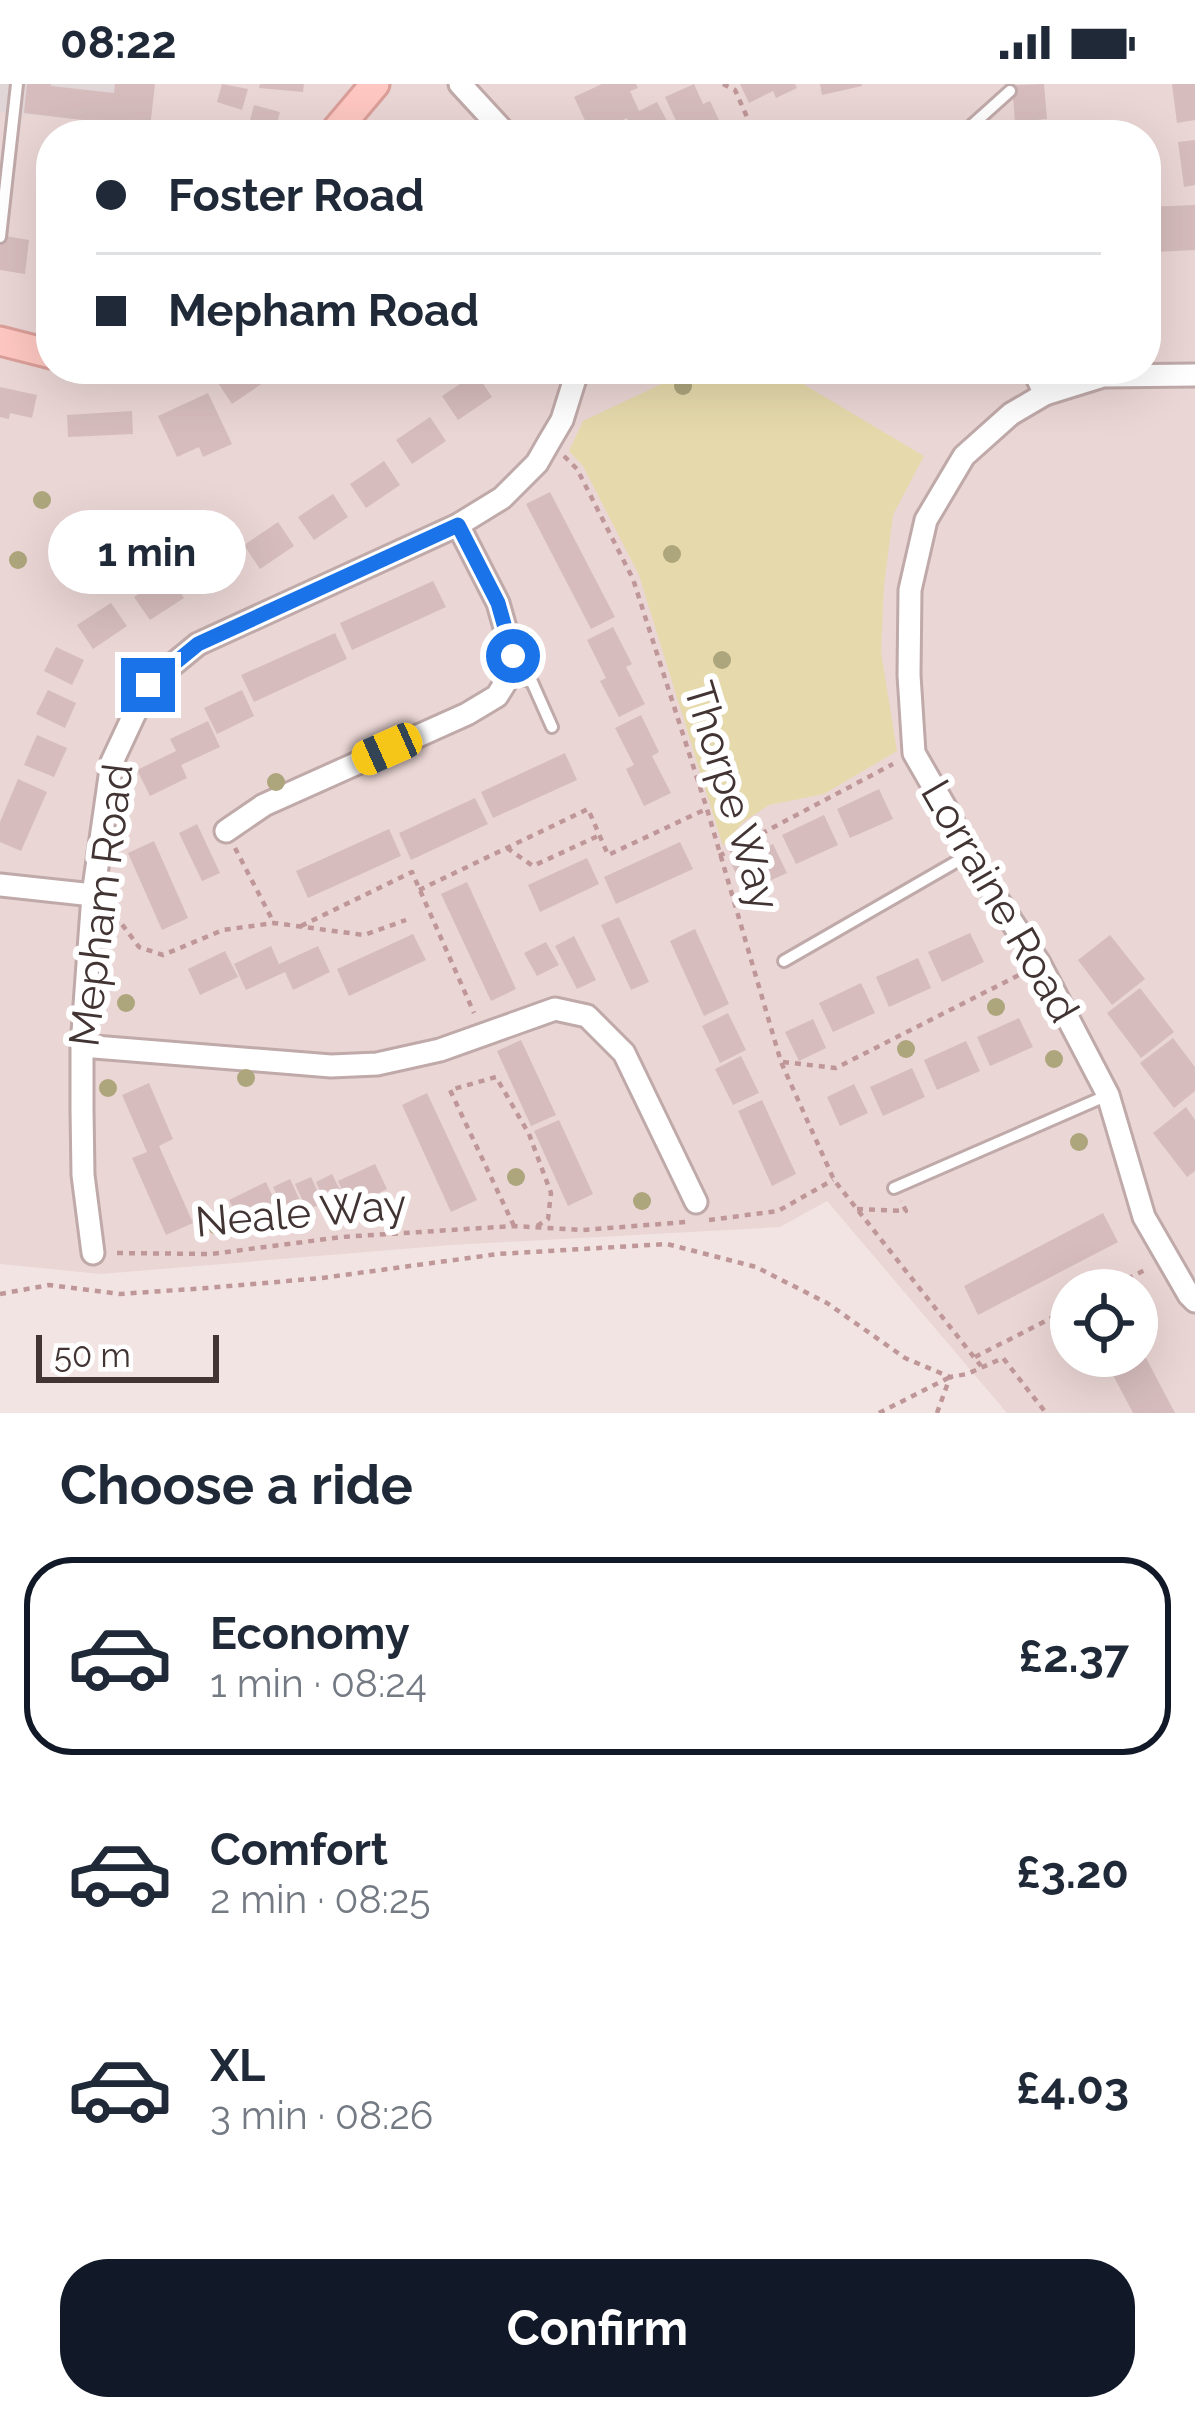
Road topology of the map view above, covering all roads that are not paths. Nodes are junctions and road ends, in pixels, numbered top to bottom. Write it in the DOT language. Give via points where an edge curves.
graph roads {
  1 [pos="17,84"];
  2 [pos="375,84"];
  3 [pos="460,84"];
  4 [pos="1010,91"];
  5 [pos="345,120"];
  6 [pos="493,120"];
  7 [pos="978,120"];
  8 [pos="0,237"];
  9 [pos="0,341"];
  10 [pos="36,350"];
  11 [pos="1161,375"];
  12 [pos="1195,375"];
  13 [pos="573,384"];
  14 [pos="1040,384"];
  15 [pos="1077,384"];
  16 [pos="1045,394"];
  17 [pos="458,525"];
  18 [pos="510,675"];
  19 [pos="552,727"];
  20 [pos="226,831"];
  21 [pos="968,855"];
  22 [pos="0,884"];
  23 [pos="93,895"];
  24 [pos="784,961"];
  25 [pos="82,1046"];
  26 [pos="1108,1096"];
  27 [pos="894,1188"];
  28 [pos="696,1202"];
  29 [pos="94,1252"];
  30 [pos="1195,1301"];
  1 -- 8 [label="lane"];
  2 -- 5 [label="street"];
  3 -- 6 [label="street"];
  4 -- 7 [label="lane"];
  9 -- 10 [label="street"];
  11 -- 12 [label="street, Lorraine Road"];
  13 -- 17 [label="street, Mepham Road" via="536,463 502,498"];
  14 -- 16 [label="street"];
  15 -- 16 [label="street, Lorraine Road"];
  16 -- 21 [label="street, Lorraine Road" via="964,456 926,520 910,590 914,753"];
  17 -- 18 [label="street" via="498,603 513,656"];
  17 -- 23 [label="street, Mepham Road" via="198,644 148,685 112,762"];
  18 -- 19 [label="lane" via="532,682"];
  18 -- 20 [label="street" via="497,696 466,714 264,805"];
  21 -- 24 [label="lane"];
  21 -- 26 [label="street, Lorraine Road" via="1040,965"];
  22 -- 23 [label="street"];
  23 -- 25 [label="street, Mepham Road"];
  25 -- 28 [label="street" via="377,1064 555,1010 587,1016 624,1053"];
  25 -- 29 [label="street, Mepham Road" via="83,1175"];
  26 -- 27 [label="lane"];
  26 -- 30 [label="street, Lorraine Road" via="1144,1216"];
}
